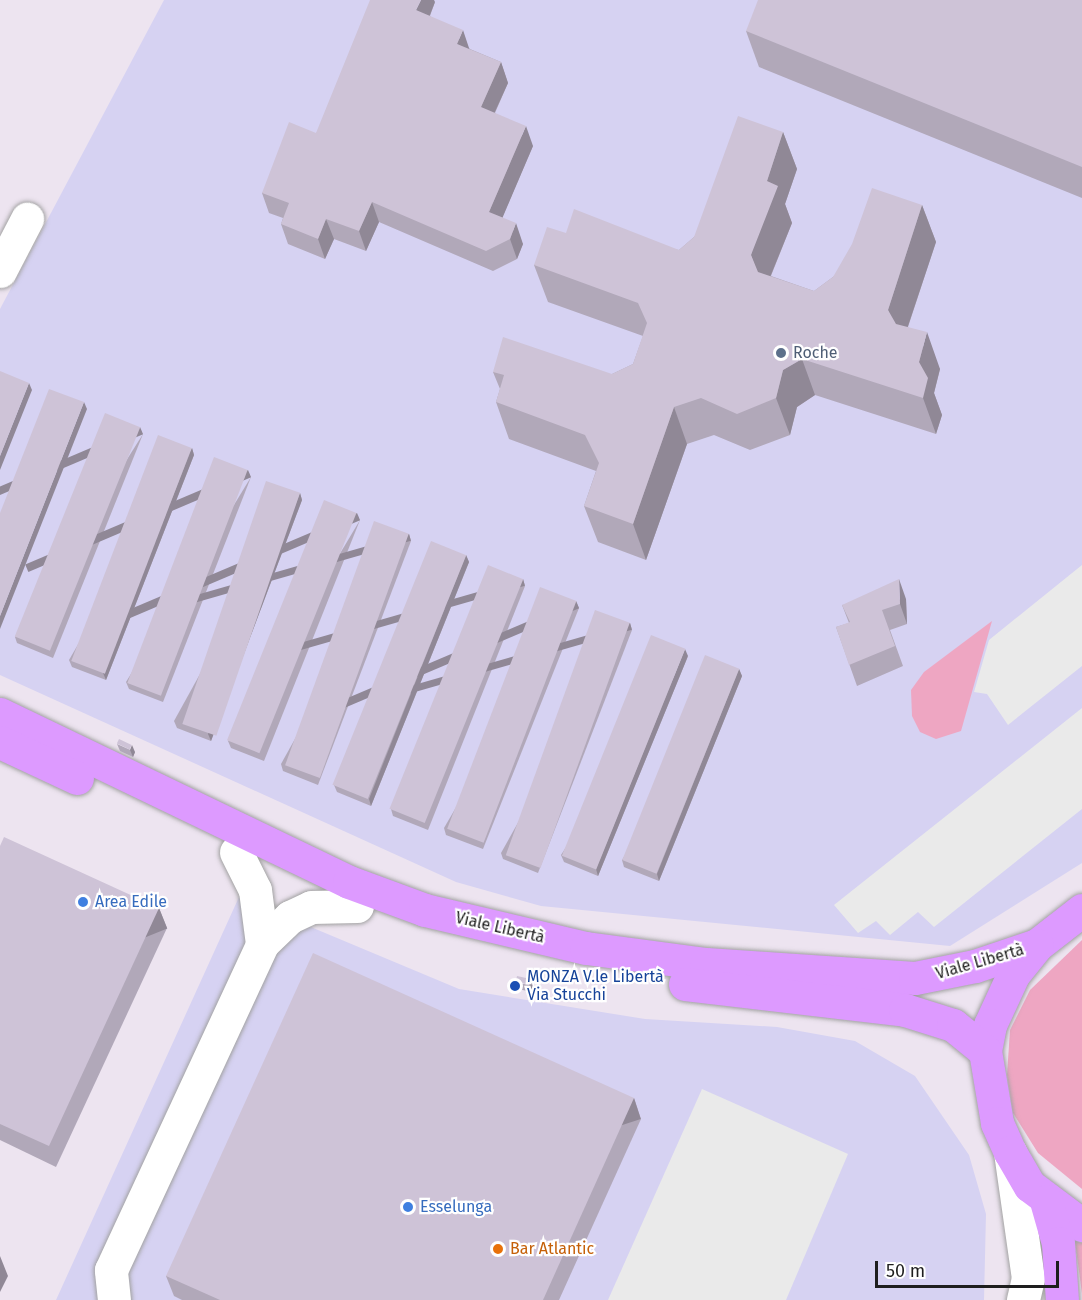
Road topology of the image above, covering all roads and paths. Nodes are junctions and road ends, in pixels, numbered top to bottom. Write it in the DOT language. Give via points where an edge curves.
graph roads {
  1 [pos="27,219"];
  2 [pos="0,271"];
  3 [pos="0,714"];
  4 [pos="0,742"];
  5 [pos="236,852"];
  6 [pos="357,906"];
  7 [pos="1082,910"];
  8 [pos="262,944"];
  9 [pos="1036,945"];
  10 [pos="985,1051"];
  11 [pos="1010,1152"];
  12 [pos="1046,1201"];
  13 [pos="1082,1225"];
  14 [pos="114,1300"];
  15 [pos="1023,1300"];
  16 [pos="1062,1300"];
  1 -- 2 [label="street"];
  3 -- 9 [label="main road, Viale Libertà" via="358,886 425,910 586,948 706,964 915,978 975,966"];
  4 -- 5 [label="main road, Viale Libertà"];
  5 -- 6 [label="main road, Viale Libertà"];
  5 -- 8 [label="street" via="255,890"];
  6 -- 8 [label="street" via="311,907 290,917"];
  6 -- 10 [label="main road, Viale Libertà" via="470,942 571,965 905,1010 953,1025"];
  7 -- 9 [label="main road"];
  8 -- 14 [label="street" via="111,1270"];
  9 -- 10 [label="main road" via="1000,998"];
  10 -- 11 [label="main road" via="997,1123"];
  11 -- 12 [label="main road"];
  11 -- 15 [label="street" via="1028,1278"];
  12 -- 13 [label="main road"];
  12 -- 16 [label="main road" via="1058,1243"];
}
